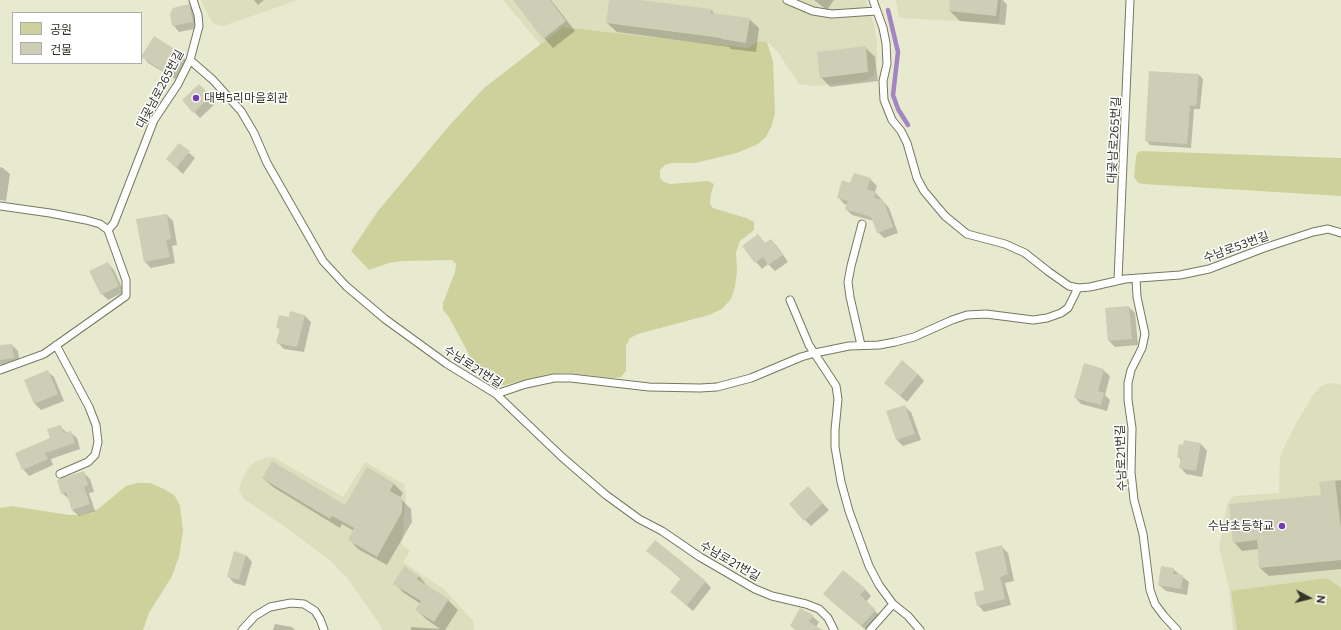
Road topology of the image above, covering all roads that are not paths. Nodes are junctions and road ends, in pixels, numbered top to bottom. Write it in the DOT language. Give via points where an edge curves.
graph roads {
  1 [pos="193,0"];
  2 [pos="786,0"];
  3 [pos="873,0"];
  4 [pos="1130,0"];
  5 [pos="876,11"];
  6 [pos="190,60"];
  7 [pos="0,206"];
  8 [pos="862,224"];
  9 [pos="108,230"];
  10 [pos="1341,233"];
  11 [pos="1136,278"];
  12 [pos="1118,280"];
  13 [pos="1078,288"];
  14 [pos="790,300"];
  15 [pos="56,345"];
  16 [pos="861,345"];
  17 [pos="815,354"];
  18 [pos="0,370"];
  19 [pos="496,394"];
  20 [pos="60,474"];
  21 [pos="893,604"];
  22 [pos="242,630"];
  23 [pos="324,630"];
  24 [pos="834,630"];
  25 [pos="870,630"];
  26 [pos="920,630"];
  27 [pos="1177,630"];
  1 -- 6 [label="lane, 대곶남로265번길" via="199,26"];
  2 -- 5 [label="lane" via="813,11 832,14"];
  3 -- 5 [label="lane"];
  4 -- 12 [label="lane, 대곶남로265번길"];
  5 -- 13 [label="lane" via="886,44 884,100 892,120 907,143 917,178 924,191 945,216 967,234 1005,244 1025,253 1059,280"];
  6 -- 9 [label="lane, 대곶남로265번길" via="178,84 154,120 114,223"];
  6 -- 19 [label="lane, 수남로21번길" via="213,80 241,111 323,262 346,286 385,319 448,364"];
  7 -- 9 [label="lane" via="86,220 100,224"];
  8 -- 16 [label="lane" via="848,282"];
  9 -- 15 [label="lane" via="126,280 126,296"];
  10 -- 11 [label="lane, 수남로53번길" via="1328,229 1313,232 1209,269 1180,275"];
  11 -- 12 [label="lane"];
  11 -- 27 [label="lane, 수남로21번길" via="1137,297 1145,334 1128,383 1132,428 1131,479 1143,534 1150,590 1155,604"];
  12 -- 13 [label="lane"];
  13 -- 16 [label="lane" via="1068,308 1047,318 1033,320 986,314 967,315 914,337 879,345"];
  14 -- 17 [label="lane"];
  15 -- 18 [label="lane" via="44,354"];
  15 -- 20 [label="lane" via="89,407 96,425 98,442 95,455 88,462"];
  16 -- 17 [label="lane"];
  17 -- 19 [label="lane" via="801,357 751,378 717,387 649,387 554,378"];
  17 -- 21 [label="lane" via="836,386 838,399 835,447 849,511 870,566 879,585"];
  19 -- 24 [label="lane, 수남로21번길" via="562,457 606,495 639,519 755,589 819,609 828,618"];
  21 -- 25 [label="lane"];
  21 -- 26 [label="lane"];
  22 -- 23 [label="lane" via="255,616 270,607 291,603 304,604 315,612"];
}
